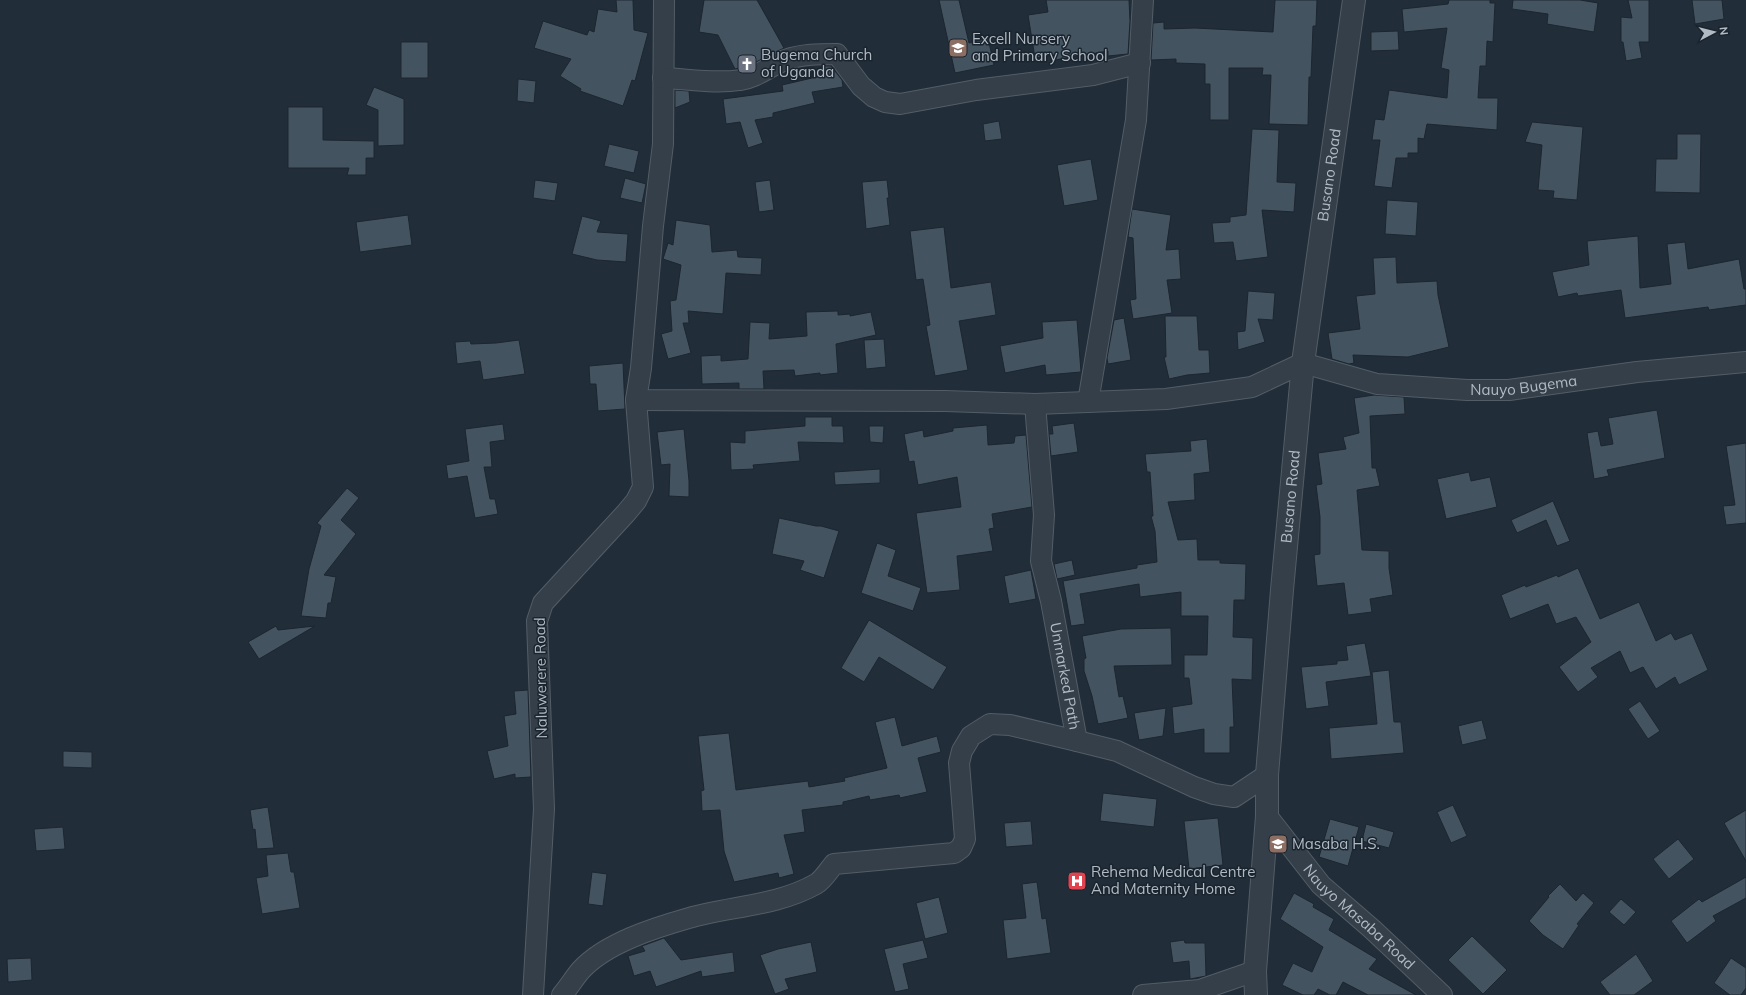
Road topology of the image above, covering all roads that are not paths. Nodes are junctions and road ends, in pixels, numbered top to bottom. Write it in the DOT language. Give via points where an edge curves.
graph roads {
  1 [pos="664,0"];
  2 [pos="1143,0"];
  3 [pos="1354,0"];
  4 [pos="1140,64"];
  5 [pos="663,78"];
  6 [pos="1746,362"];
  7 [pos="1303,363"];
  8 [pos="636,400"];
  9 [pos="1088,402"];
  10 [pos="1036,404"];
  11 [pos="1077,741"];
  12 [pos="1267,775"];
  13 [pos="1267,816"];
  14 [pos="1255,971"];
  15 [pos="533,995"];
  16 [pos="562,995"];
  17 [pos="1143,995"];
  18 [pos="1256,995"];
  19 [pos="1442,995"];
  1 -- 5 [label="street, Naluwerere Road"];
  2 -- 4 [label="street"];
  3 -- 7 [label="street, Busano Road"];
  4 -- 5 [label="street" via="1093,75 976,90 900,104 874,97 861,86 837,54 801,56 741,80 709,82"];
  4 -- 9 [label="street" via="1136,120"];
  5 -- 8 [label="street, Naluwerere Road" via="661,168"];
  6 -- 7 [label="street, Nauyo Bugema" via="1637,372 1509,390 1377,384"];
  7 -- 9 [label="street" via="1252,387 1166,399"];
  7 -- 12 [label="street, Busano Road"];
  8 -- 10 [label="street" via="945,401"];
  8 -- 15 [label="street, Naluwerere Road" via="643,488 640,495 621,519 542,603 537,621 544,809"];
  9 -- 10 [label="street"];
  10 -- 11 [label="street, Unmarked Path" via="1044,515 1041,561"];
  11 -- 12 [label="street, Unmarked Path" via="1117,751 1214,794 1234,797"];
  11 -- 16 [label="street" via="1010,725 990,724 972,736 962,751 959,764 965,839 961,848 954,853 834,864 817,884 778,899 746,908 690,918 624,941 599,955 580,971"];
  12 -- 13 [label="street, Busano Road"];
  13 -- 14 [label="street, Busano Road"];
  13 -- 19 [label="street, Nauyo Masaba Road" via="1321,885"];
  14 -- 17 [label="street" via="1200,990"];
  14 -- 18 [label="street, Busano Road"];
}
